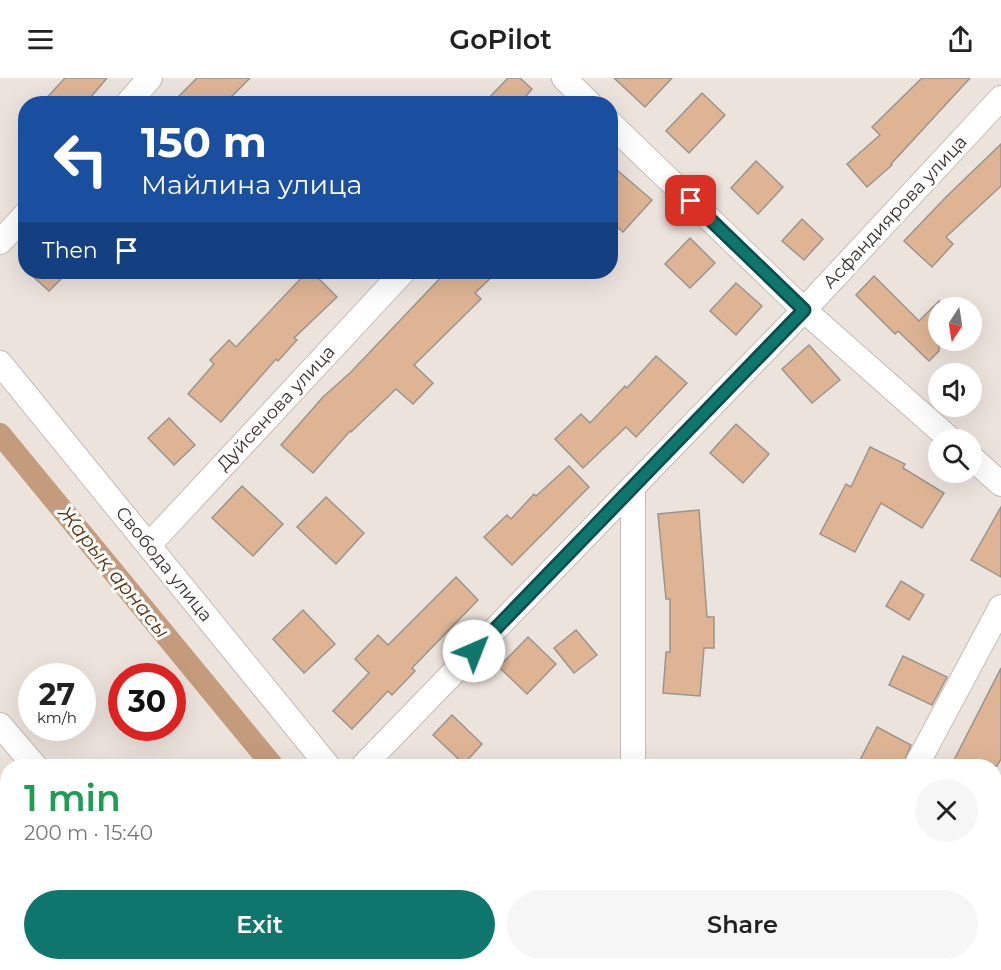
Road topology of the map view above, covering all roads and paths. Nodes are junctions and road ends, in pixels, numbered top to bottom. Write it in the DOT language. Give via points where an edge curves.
graph roads {
  1 [pos="150,78"];
  2 [pos="133,96"];
  3 [pos="1001,98"];
  4 [pos="618,131"];
  5 [pos="18,223"];
  6 [pos="0,242"];
  7 [pos="396,279"];
  8 [pos="804,310"];
  9 [pos="0,363"];
  10 [pos="939,429"];
  11 [pos="982,467"];
  12 [pos="1001,484"];
  13 [pos="633,487"];
  14 [pos="149,544"];
  15 [pos="1001,607"];
  16 [pos="0,725"];
  17 [pos="29,759"];
  18 [pos="322,759"];
  19 [pos="370,759"];
  20 [pos="633,759"];
  21 [pos="920,759"];
  1 -- 2 [label="street"];
  3 -- 8 [label="street, Асфандиярова улица"];
  4 -- 8 [label="street"];
  5 -- 6 [label="street"];
  7 -- 14 [label="street, Дуйсенова улица"];
  8 -- 10 [label="street"];
  8 -- 13 [label="street, Асфандиярова улица"];
  9 -- 14 [label="street, Свобода улица"];
  11 -- 12 [label="street"];
  13 -- 19 [label="street, Асфандиярова улица"];
  13 -- 20 [label="street"];
  14 -- 18 [label="street, Свобода улица"];
  15 -- 21 [label="street"];
  16 -- 17 [label="street"];
}
